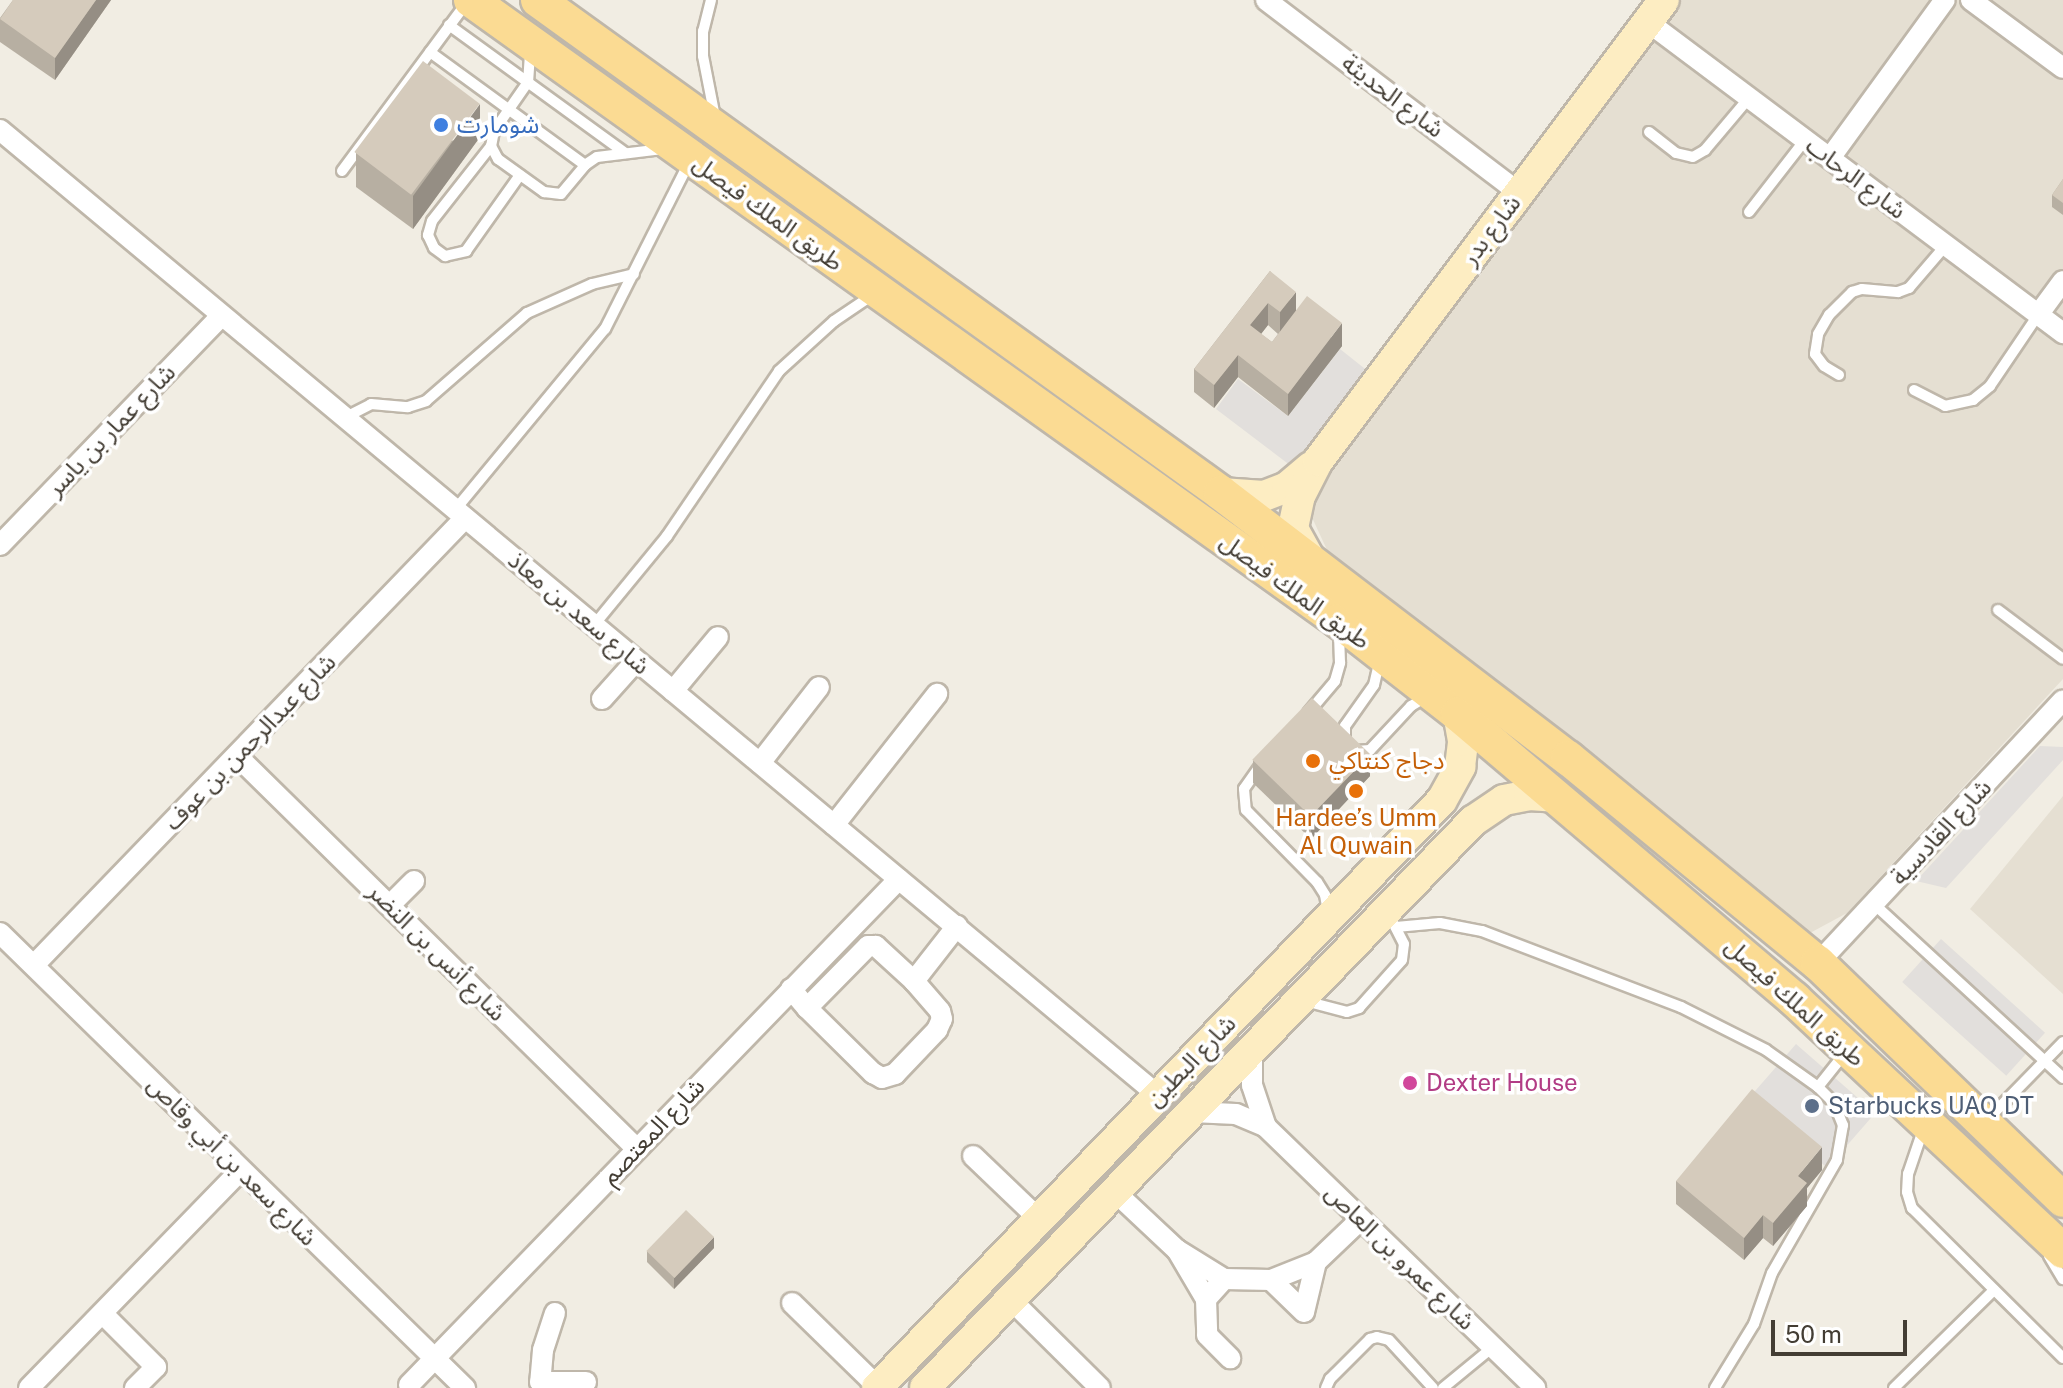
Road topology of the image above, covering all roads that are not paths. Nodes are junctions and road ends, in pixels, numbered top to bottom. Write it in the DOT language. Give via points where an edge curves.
graph roads {
  1 [pos="538,0"];
  2 [pos="711,0"];
  3 [pos="1266,0"];
  4 [pos="1945,0"];
  5 [pos="1971,0"];
  6 [pos="463,8"];
  7 [pos="1656,11"];
  8 [pos="527,41"];
  9 [pos="430,52"];
  10 [pos="2063,68"];
  11 [pos="528,82"];
  12 [pos="1749,98"];
  13 [pos="509,110"];
  14 [pos="0,130"];
  15 [pos="719,131"];
  16 [pos="1649,132"];
  17 [pos="1805,140"];
  18 [pos="491,146"];
  19 [pos="625,153"];
  20 [pos="685,153"];
  21 [pos="1830,158"];
  22 [pos="585,165"];
  23 [pos="342,171"];
  24 [pos="520,175"];
  25 [pos="1519,193"];
  26 [pos="1749,212"];
  27 [pos="1946,245"];
  28 [pos="634,274"];
  29 [pos="2063,281"];
  30 [pos="879,292"];
  31 [pos="2038,315"];
  32 [pos="221,316"];
  33 [pos="2063,333"];
  34 [pos="1839,375"];
  35 [pos="1914,390"];
  36 [pos="344,418"];
  37 [pos="1318,461"];
  38 [pos="1221,493"];
  39 [pos="460,514"];
  40 [pos="0,545"];
  41 [pos="1312,563"];
  42 [pos="1998,610"];
  43 [pos="1339,621"];
  44 [pos="594,625"];
  45 [pos="718,637"];
  46 [pos="1380,654"];
  47 [pos="2063,659"];
  48 [pos="636,661"];
  49 [pos="819,687"];
  50 [pos="673,691"];
  51 [pos="937,694"];
  52 [pos="602,699"];
  53 [pos="2063,700"];
  54 [pos="1446,705"];
  55 [pos="1300,722"];
  56 [pos="1271,755"];
  57 [pos="238,757"];
  58 [pos="760,763"];
  59 [pos="1558,797"];
  60 [pos="834,825"];
  61 [pos="1372,873"];
  62 [pos="899,879"];
  63 [pos="414,881"];
  64 [pos="1874,904"];
  65 [pos="390,905"];
  66 [pos="1392,917"];
  67 [pos="1328,919"];
  68 [pos="957,926"];
  69 [pos="0,933"];
  70 [pos="1818,963"];
  71 [pos="34,965"];
  72 [pos="914,981"];
  73 [pos="791,989"];
  74 [pos="1299,1000"];
  75 [pos="807,1008"];
  76 [pos="2063,1042"];
  77 [pos="1848,1048"];
  78 [pos="1252,1049"];
  79 [pos="2044,1061"];
  80 [pos="2063,1078"];
  81 [pos="1818,1087"];
  82 [pos="1158,1095"];
  83 [pos="1192,1112"];
  84 [pos="1928,1123"];
  85 [pos="1982,1124"];
  86 [pos="1266,1127"];
  87 [pos="636,1148"];
  88 [pos="2007,1148"];
  89 [pos="973,1156"];
  90 [pos="241,1170"];
  91 [pos="1115,1192"];
  92 [pos="2063,1200"];
  93 [pos="2020,1210"];
  94 [pos="1039,1219"];
  95 [pos="1361,1219"];
  96 [pos="1177,1250"];
  97 [pos="2063,1251"];
  98 [pos="1316,1262"];
  99 [pos="1043,1266"];
  100 [pos="1224,1279"];
  101 [pos="2063,1279"];
  102 [pos="1271,1280"];
  103 [pos="1994,1290"];
  104 [pos="1206,1299"];
  105 [pos="1011,1300"];
  106 [pos="792,1303"];
  107 [pos="550,1309"];
  108 [pos="103,1314"];
  109 [pos="1493,1347"];
  110 [pos="1230,1358"];
  111 [pos="2063,1358"];
  112 [pos="435,1359"];
  113 [pos="586,1382"];
  114 [pos="409,1385"];
  115 [pos="537,1385"];
  116 [pos="927,1387"];
  117 [pos="29,1388"];
  118 [pos="135,1388"];
  119 [pos="465,1388"];
  120 [pos="877,1388"];
  121 [pos="1100,1388"];
  122 [pos="1326,1388"];
  123 [pos="1433,1388"];
  124 [pos="1443,1388"];
  125 [pos="1535,1388"];
  126 [pos="1715,1388"];
  127 [pos="1894,1388"];
  1 -- 15 [label="main road, طريق الملك فيصل"];
  2 -- 15 [label="lane" via="703,56"];
  3 -- 25 [label="street, شارع الحديثة"];
  4 -- 21 [label="street"];
  5 -- 10 [label="street"];
  6 -- 8 [label="main road, طريق الملك فيصل"];
  6 -- 9 [label="lane"];
  6 -- 11 [label="lane"];
  7 -- 12 [label="street, شارع الرحاب"];
  7 -- 25 [label="street, شارع بدر"];
  8 -- 11 [label="lane" via="532,66"];
  8 -- 20 [label="main road, طريق الملك فيصل"];
  9 -- 13 [label="lane"];
  9 -- 23 [label="lane"];
  11 -- 13 [label="lane"];
  11 -- 19 [label="lane"];
  12 -- 16 [label="lane" via="1693,157 1676,153"];
  12 -- 17 [label="street, شارع الرحاب"];
  13 -- 18 [label="lane"];
  13 -- 22 [label="lane"];
  14 -- 32 [label="street, شارع سعد بن معاذ"];
  15 -- 38 [label="main road, طريق الملك فيصل"];
  17 -- 21 [label="street, شارع الرحاب"];
  17 -- 26 [label="lane"];
  18 -- 24 [label="lane" via="498,159"];
  18 -- 24 [label="lane" via="432,221 428,235 434,248 445,256 466,251"];
  19 -- 20 [label="lane"];
  19 -- 22 [label="lane" via="604,155"];
  20 -- 28 [label="lane"];
  20 -- 30 [label="main road, طريق الملك فيصل"];
  21 -- 27 [label="street, شارع الرحاب"];
  22 -- 24 [label="lane" via="557,195"];
  25 -- 37 [label="street, شارع بدر"];
  27 -- 31 [label="street, شارع الرحاب"];
  27 -- 34 [label="lane" via="1909,288 1852,292 1829,315 1815,354"];
  28 -- 36 [label="lane" via="570,292 527,313 426,401 399,408 371,404"];
  28 -- 39 [label="lane" via="593,346"];
  29 -- 31 [label="street"];
  30 -- 43 [label="main road, طريق الملك فيصل"];
  30 -- 44 [label="lane" via="834,321 779,371 667,536"];
  31 -- 33 [label="street, شارع الرحاب"];
  31 -- 35 [label="lane" via="1990,386 1973,400 1945,406"];
  32 -- 36 [label="street, شارع سعد بن معاذ"];
  32 -- 40 [label="street, شارع عمار بن ياسر"];
  36 -- 39 [label="street, شارع سعد بن معاذ"];
  37 -- 38 [label="street, شارع بدر" via="1287,487 1264,496"];
  37 -- 41 [label="street, شارع بدر" via="1300,496 1293,528"];
  38 -- 41 [label="main road, طريق الملك فيصل"];
  39 -- 44 [label="street, شارع سعد بن معاذ"];
  39 -- 57 [label="street, شارع عبدالرحمن بن عوف"];
  41 -- 70 [label="main road, طريق الملك فيصل" via="1568,758"];
  42 -- 47 [label="lane"];
  43 -- 46 [label="main road, طريق الملك فيصل"];
  43 -- 55 [label="lane" via="1335,681"];
  44 -- 48 [label="street, شارع سعد بن معاذ"];
  45 -- 50 [label="street"];
  46 -- 54 [label="main road, طريق الملك فيصل"];
  46 -- 54 [label="lane" via="1374,685 1343,731 1349,747 1370,750 1411,706"];
  48 -- 50 [label="street, شارع سعد بن معاذ"];
  48 -- 52 [label="street"];
  49 -- 58 [label="street"];
  50 -- 58 [label="street, شارع سعد بن معاذ"];
  51 -- 60 [label="street"];
  53 -- 64 [label="street, شارع القادسية"];
  54 -- 59 [label="main road, طريق الملك فيصل"];
  54 -- 61 [label="street, شارع البطين" via="1462,754 1456,779"];
  56 -- 67 [label="lane" via="1247,782 1246,810 1317,882 1328,903"];
  57 -- 65 [label="street, شارع أنس بن النضر"];
  57 -- 71 [label="street, شارع عبدالرحمن بن عوف"];
  58 -- 60 [label="street, شارع سعد بن معاذ"];
  59 -- 66 [label="street, شارع البطين" via="1529,795 1493,805 1473,821"];
  59 -- 77 [label="main road, طريق الملك فيصل"];
  60 -- 62 [label="street, شارع سعد بن معاذ"];
  61 -- 66 [label="street" via="1385,885"];
  61 -- 67 [label="street, شارع البطين"];
  62 -- 68 [label="street, شارع سعد بن معاذ"];
  62 -- 73 [label="street, شارع المعتصم"];
  63 -- 65 [label="street"];
  64 -- 70 [label="street, شارع القادسية"];
  64 -- 79 [label="lane"];
  65 -- 87 [label="street, شارع أنس بن النضر"];
  66 -- 74 [label="street, شارع البطين"];
  66 -- 74 [label="lane" via="1404,944 1402,960 1359,1008 1347,1012"];
  66 -- 81 [label="lane" via="1482,931 1710,1020 1766,1050"];
  67 -- 82 [label="street, شارع البطين"];
  68 -- 72 [label="street"];
  68 -- 82 [label="street, شارع سعد بن معاذ"];
  69 -- 71 [label="street, شارع سعد بن أبي وقاص"];
  70 -- 85 [label="main road, طريق الملك فيصل"];
  71 -- 90 [label="street, شارع سعد بن أبي وقاص"];
  72 -- 75 [label="street" via="887,952 868,946"];
  72 -- 75 [label="street" via="942,1019 895,1074 882,1078"];
  73 -- 75 [label="street"];
  73 -- 87 [label="street, شارع المعتصم"];
  74 -- 78 [label="street, شارع البطين"];
  76 -- 79 [label="lane"];
  77 -- 81 [label="lane"];
  77 -- 84 [label="main road, طريق الملك فيصل"];
  78 -- 83 [label="street, شارع البطين"];
  78 -- 86 [label="street, شارع عمرو بن العاص" via="1252,1085"];
  79 -- 80 [label="lane"];
  79 -- 85 [label="lane"];
  81 -- 126 [label="lane" via="1840,1113 1842,1148 1772,1273 1754,1324"];
  82 -- 94 [label="street, شارع البطين"];
  83 -- 86 [label="street, شارع عمرو بن العاص" via="1236,1114"];
  83 -- 91 [label="street, شارع البطين"];
  84 -- 88 [label="main road" via="1955,1118 1992,1148"];
  84 -- 93 [label="main road, طريق الملك فيصل"];
  84 -- 103 [label="lane" via="1908,1174 1912,1208"];
  85 -- 88 [label="main road, طريق الملك فيصل"];
  86 -- 95 [label="street, شارع عمرو بن العاص"];
  87 -- 112 [label="street, شارع المعتصم"];
  88 -- 92 [label="main road, طريق الملك فيصل"];
  89 -- 94 [label="street"];
  90 -- 108 [label="street"];
  90 -- 112 [label="street, شارع سعد بن أبي وقاص"];
  91 -- 96 [label="street"];
  91 -- 99 [label="street, شارع البطين"];
  93 -- 97 [label="main road, طريق الملك فيصل"];
  93 -- 101 [label="lane"];
  94 -- 99 [label="street" via="1035,1249"];
  94 -- 120 [label="street, شارع البطين"];
  95 -- 98 [label="street"];
  95 -- 109 [label="street, شارع عمرو بن العاص"];
  96 -- 100 [label="street"];
  96 -- 104 [label="street"];
  98 -- 102 [label="street"];
  98 -- 102 [label="street" via="1304,1312"];
  99 -- 105 [label="street, شارع البطين"];
  100 -- 102 [label="street"];
  100 -- 104 [label="street"];
  103 -- 111 [label="lane"];
  103 -- 127 [label="lane"];
  104 -- 110 [label="street" via="1207,1335"];
  105 -- 116 [label="street, شارع البطين"];
  105 -- 121 [label="street"];
  106 -- 120 [label="street"];
  107 -- 115 [label="street"];
  108 -- 117 [label="street"];
  108 -- 118 [label="street" via="156,1367"];
  109 -- 124 [label="lane"];
  109 -- 125 [label="street, شارع عمرو بن العاص"];
  112 -- 114 [label="street, شارع المعتصم"];
  112 -- 119 [label="street, شارع سعد بن أبي وقاص"];
  113 -- 115 [label="street"];
  122 -- 123 [label="lane" via="1377,1337 1389,1340"];
}
